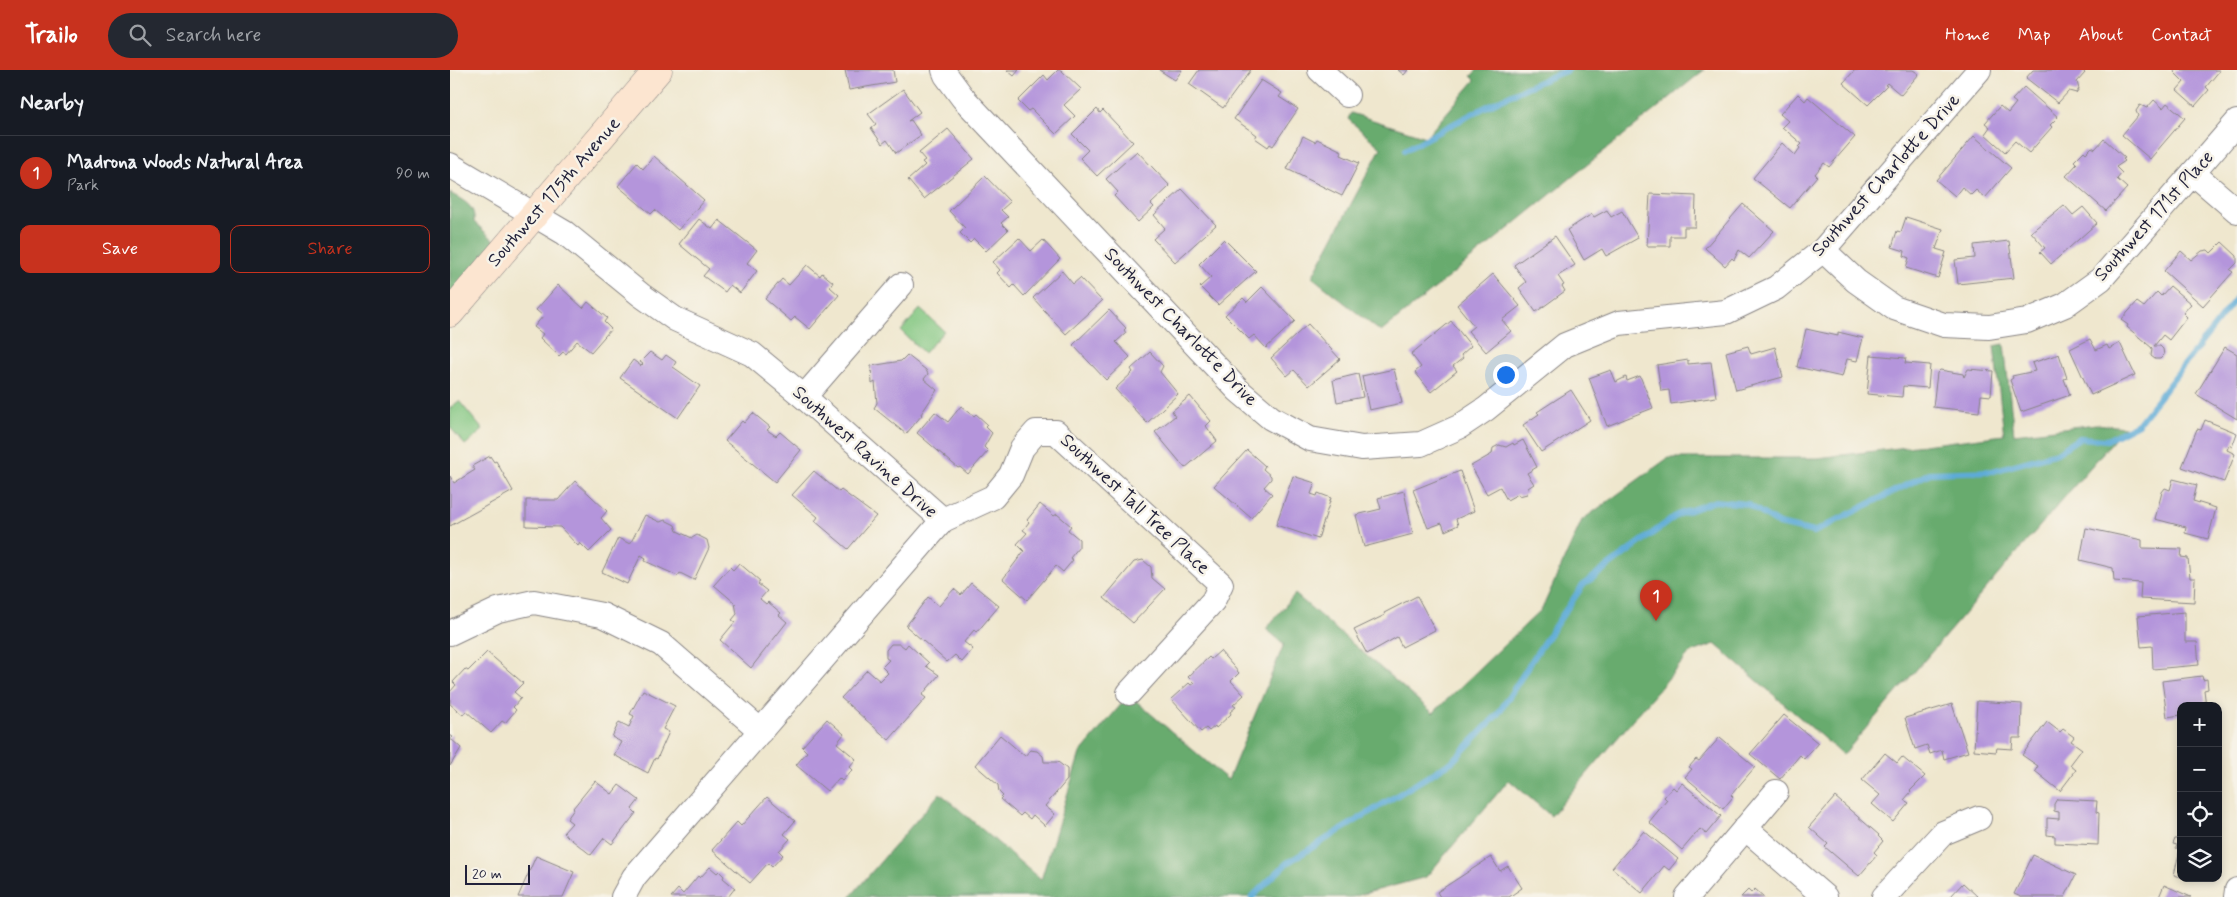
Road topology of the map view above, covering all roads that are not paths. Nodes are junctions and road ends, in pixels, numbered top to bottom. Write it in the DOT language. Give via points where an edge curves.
graph roads {
  1 [pos="658,70"];
  2 [pos="944,70"];
  3 [pos="1320,70"];
  4 [pos="1979,70"];
  5 [pos="1347,96"];
  6 [pos="2237,122"];
  7 [pos="450,165"];
  8 [pos="2193,173"];
  9 [pos="2237,211"];
  10 [pos="535,215"];
  11 [pos="1823,250"];
  12 [pos="901,285"];
  13 [pos="450,313"];
  14 [pos="804,397"];
  15 [pos="943,520"];
  16 [pos="450,633"];
  17 [pos="1129,694"];
  18 [pos="761,731"];
  19 [pos="1776,792"];
  20 [pos="1979,818"];
  21 [pos="1745,828"];
  22 [pos="2237,890"];
  23 [pos="623,897"];
  24 [pos="1687,897"];
  25 [pos="1825,897"];
  26 [pos="1884,897"];
  27 [pos="2236,897"];
  1 -- 10 [label="main road, Southwest 175th Avenue"];
  2 -- 11 [label="street, Southwest Charlotte Drive" via="964,98 1238,390 1272,418 1310,439 1362,448 1421,444 1459,427 1486,409 1564,345 1618,322 1726,312 1776,288"];
  3 -- 5 [label="street"];
  4 -- 11 [label="street, Southwest Charlotte Drive"];
  6 -- 8 [label="street, Southwest 171st Place"];
  7 -- 10 [label="street, Southwest Ravine Drive"];
  8 -- 9 [label="street"];
  8 -- 11 [label="street, Southwest 171st Place" via="2101,279 2065,305 2027,322 1989,327 1944,326 1894,308 1856,281"];
  10 -- 13 [label="main road, Southwest 175th Avenue"];
  10 -- 14 [label="street, Southwest Ravine Drive" via="565,233 675,319 752,354"];
  12 -- 14 [label="street"];
  14 -- 15 [label="street, Southwest Ravine Drive"];
  15 -- 17 [label="street, Southwest Tall Tree Place" via="993,497 1011,475 1022,448 1036,432 1056,432 1221,584 1213,601"];
  15 -- 18 [label="street, Southwest Ravine Drive"];
  16 -- 18 [label="street" via="498,610 534,602 602,615 661,644"];
  18 -- 23 [label="street, Southwest Ravine Drive" via="634,878"];
  19 -- 21 [label="street"];
  20 -- 26 [label="street" via="1943,833"];
  21 -- 24 [label="street"];
  21 -- 25 [label="street"];
  22 -- 27 [label="street"];
}
